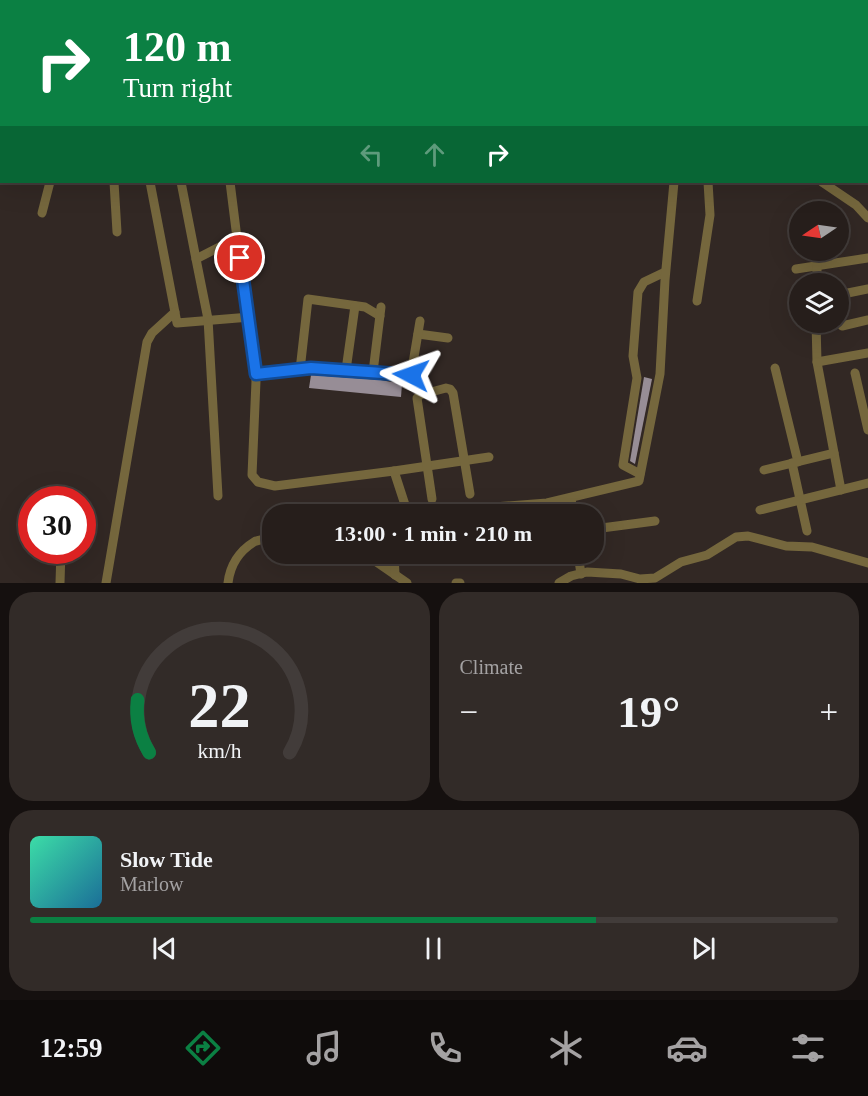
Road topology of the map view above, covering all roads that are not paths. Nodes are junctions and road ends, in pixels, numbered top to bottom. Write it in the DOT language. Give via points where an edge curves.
graph roads {
  1 [pos="50,183"];
  2 [pos="114,183"];
  3 [pos="150,183"];
  4 [pos="181,183"];
  5 [pos="230,183"];
  6 [pos="674,183"];
  7 [pos="708,183"];
  8 [pos="823,183"];
  9 [pos="42,213"];
  10 [pos="868,218"];
  11 [pos="117,232"];
  12 [pos="237,238"];
  13 [pos="868,258"];
  14 [pos="196,259"];
  15 [pos="817,266"];
  16 [pos="796,269"];
  17 [pos="665,272"];
  18 [pos="817,273"];
  19 [pos="868,289"];
  20 [pos="849,293"];
  21 [pos="697,301"];
  22 [pos="355,306"];
  23 [pos="175,312"];
  24 [pos="250,317"];
  25 [pos="208,319"];
  26 [pos="868,320"];
  27 [pos="420,321"];
  28 [pos="849,324"];
  29 [pos="816,333"];
  30 [pos="418,334"];
  31 [pos="448,338"];
  32 [pos="868,352"];
  33 [pos="817,362"];
  34 [pos="775,368"];
  35 [pos="300,370"];
  36 [pos="346,370"];
  37 [pos="373,372"];
  38 [pos="256,374"];
  39 [pos="855,374"];
  40 [pos="863,387"];
  41 [pos="867,417"];
  42 [pos="868,430"];
  43 [pos="834,453"];
  44 [pos="489,457"];
  45 [pos="464,461"];
  46 [pos="795,463"];
  47 [pos="426,466"];
  48 [pos="764,470"];
  49 [pos="394,471"];
  50 [pos="640,474"];
  51 [pos="868,483"];
  52 [pos="841,490"];
  53 [pos="470,494"];
  54 [pos="218,496"];
  55 [pos="571,498"];
  56 [pos="432,499"];
  57 [pos="800,500"];
  58 [pos="405,504"];
  59 [pos="547,504"];
  60 [pos="572,504"];
  61 [pos="760,510"];
  62 [pos="655,520"];
  63 [pos="604,528"];
  64 [pos="807,531"];
  65 [pos="262,540"];
  66 [pos="868,563"];
  67 [pos="61,564"];
  68 [pos="380,564"];
  69 [pos="395,564"];
  70 [pos="580,564"];
  71 [pos="581,574"];
  72 [pos="396,575"];
  73 [pos="60,583"];
  74 [pos="106,583"];
  75 [pos="228,583"];
  76 [pos="406,583"];
  77 [pos="456,583"];
  78 [pos="460,583"];
  79 [pos="558,583"];
  1 -- 9 [label="street"];
  2 -- 11 [label="street"];
  3 -- 23 [label="street"];
  4 -- 14 [label="street"];
  5 -- 12 [label="street"];
  6 -- 17 [label="street"];
  7 -- 21 [label="street" via="710,215"];
  8 -- 10 [label="street"];
  12 -- 14 [label="street"];
  12 -- 24 [label="street"];
  13 -- 15 [label="street"];
  14 -- 25 [label="street"];
  15 -- 16 [label="street"];
  15 -- 18 [label="street"];
  17 -- 50 [label="street" via="660,374"];
  17 -- 50 [label="street" via="644,282 638,292 633,356 638,378 623,465"];
  19 -- 20 [label="street"];
  22 -- 35 [label="street" via="308,299"];
  22 -- 36 [label="street"];
  22 -- 37 [label="street" via="380,312"];
  23 -- 25 [label="street" via="177,323"];
  23 -- 74 [label="street" via="147,342"];
  24 -- 25 [label="street"];
  24 -- 38 [label="street"];
  25 -- 54 [label="street"];
  26 -- 28 [label="street"];
  27 -- 30 [label="street"];
  29 -- 33 [label="street"];
  30 -- 31 [label="street"];
  30 -- 37 [label="street" via="411,375"];
  32 -- 33 [label="street"];
  33 -- 43 [label="street"];
  34 -- 46 [label="street"];
  35 -- 36 [label="street"];
  35 -- 38 [label="street"];
  36 -- 37 [label="street"];
  38 -- 49 [label="street" via="252,475 258,482 276,486"];
  39 -- 40 [label="street"];
  40 -- 41 [label="street"];
  41 -- 42 [label="street"];
  43 -- 46 [label="street"];
  43 -- 52 [label="street"];
  44 -- 45 [label="street"];
  45 -- 47 [label="street"];
  45 -- 47 [label="street" via="453,393 448,388 417,397"];
  45 -- 53 [label="street"];
  46 -- 48 [label="street"];
  46 -- 57 [label="street"];
  47 -- 49 [label="street"];
  47 -- 56 [label="street"];
  49 -- 58 [label="street"];
  50 -- 55 [label="street" via="639,481"];
  51 -- 52 [label="street"];
  52 -- 57 [label="street"];
  55 -- 59 [label="street"];
  55 -- 60 [label="street"];
  57 -- 61 [label="street"];
  57 -- 64 [label="street"];
  62 -- 63 [label="street"];
  65 -- 75 [label="street" via="254,542 234,561"];
  66 -- 71 [label="street" via="812,547 786,546 748,536 736,537 655,578"];
  67 -- 73 [label="street"];
  68 -- 72 [label="street"];
  69 -- 72 [label="street"];
  70 -- 71 [label="street"];
  71 -- 79 [label="street"];
  72 -- 76 [label="street"];
  77 -- 78 [label="street"];
}
